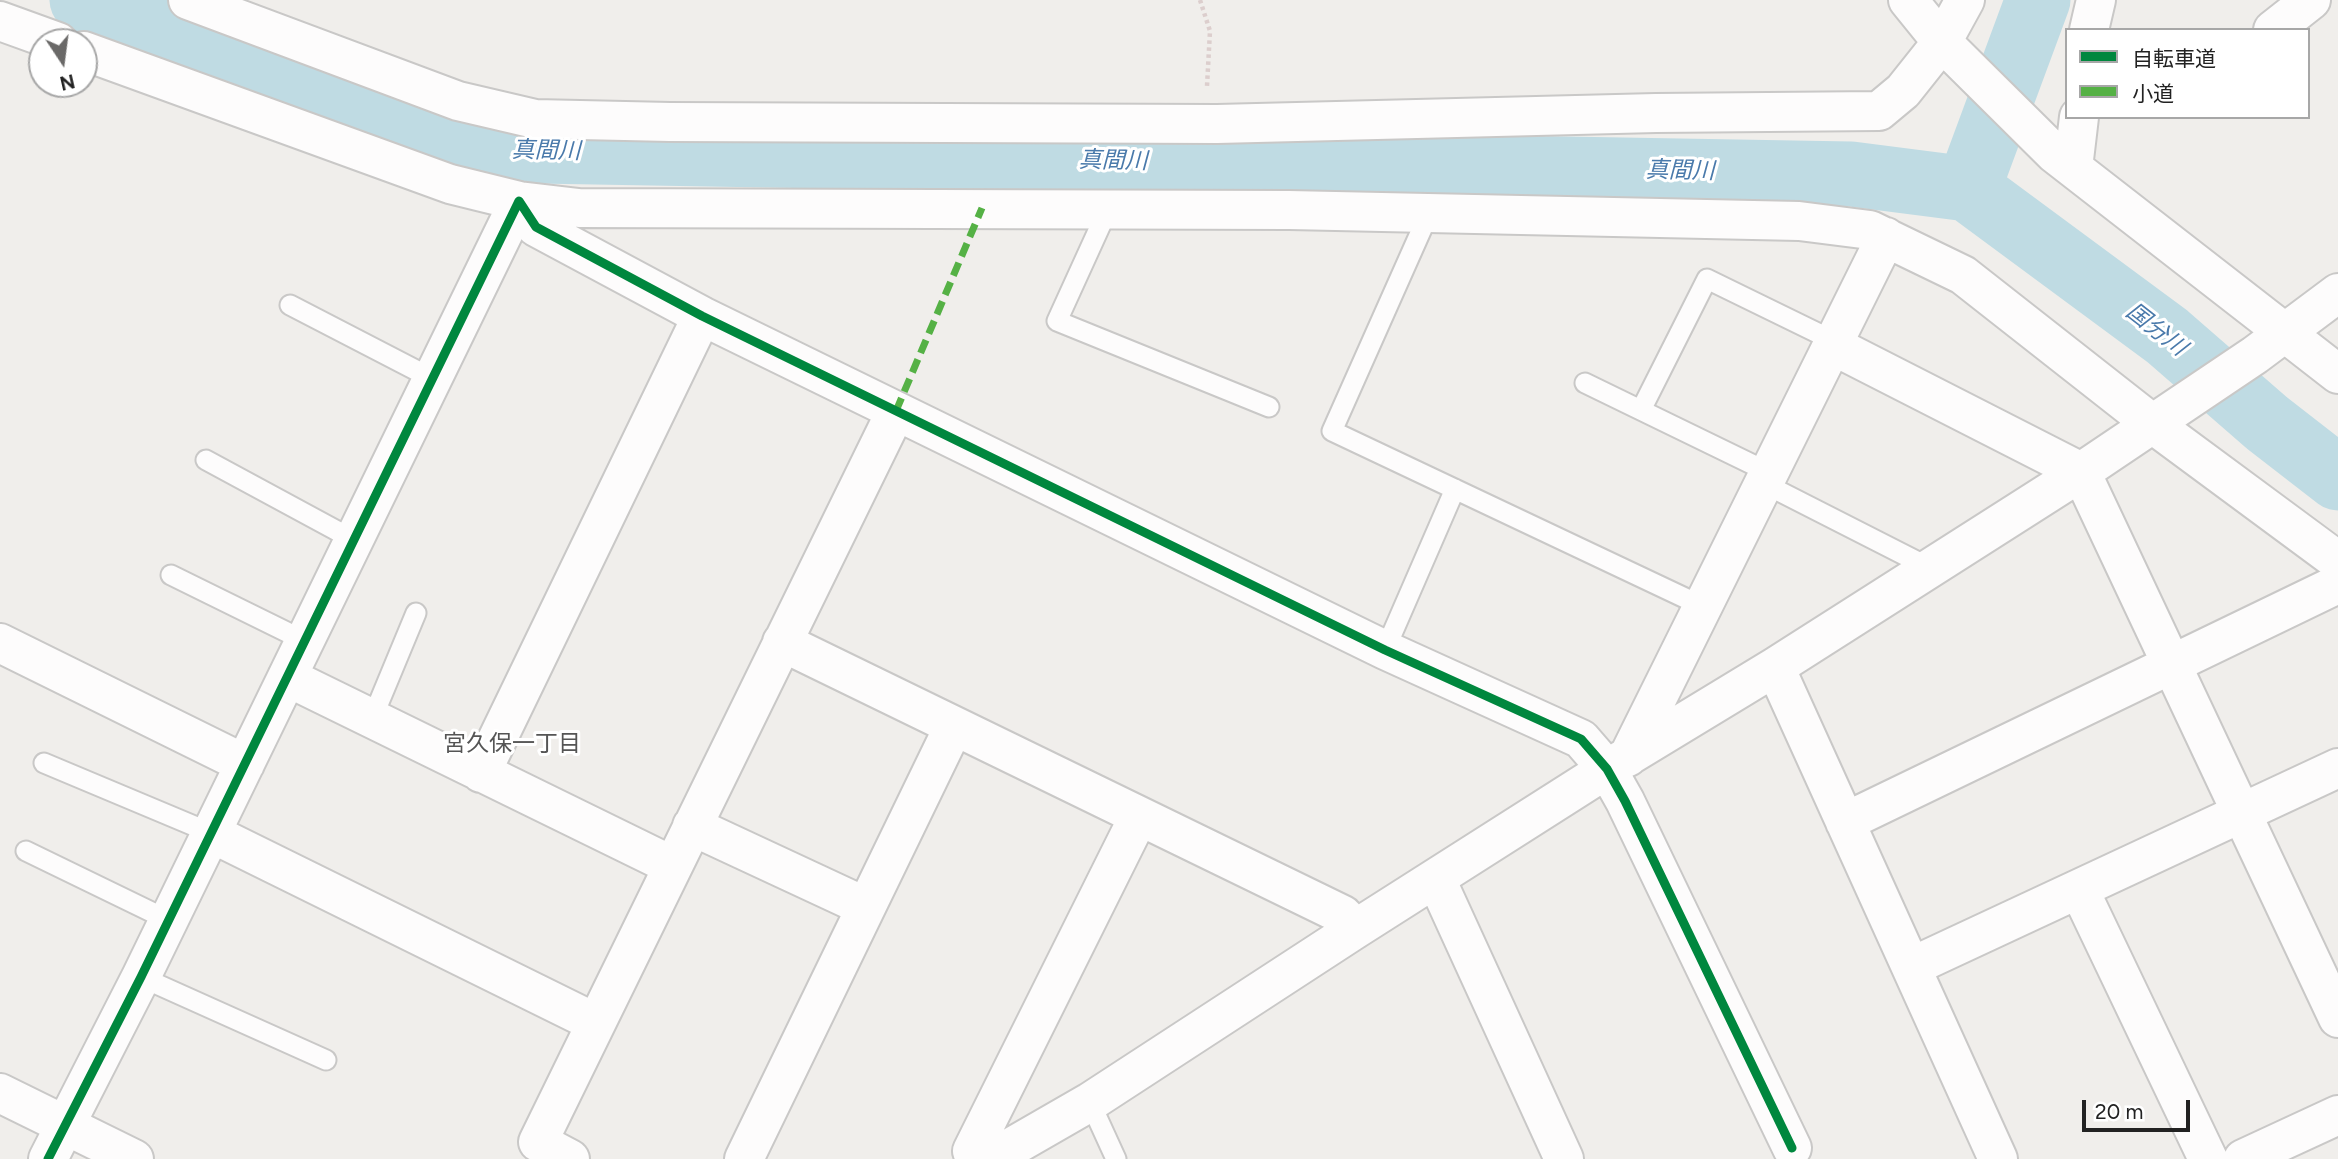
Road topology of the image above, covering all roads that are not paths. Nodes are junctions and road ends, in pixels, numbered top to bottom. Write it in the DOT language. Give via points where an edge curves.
graph roads {
  1 [pos="188,0"];
  2 [pos="1908,0"];
  3 [pos="1965,0"];
  4 [pos="2096,0"];
  5 [pos="2311,0"];
  6 [pos="0,21"];
  7 [pos="2089,28"];
  8 [pos="2276,28"];
  9 [pos="28,31"];
  10 [pos="1942,42"];
  11 [pos="98,56"];
  12 [pos="2078,119"];
  13 [pos="2064,161"];
  14 [pos="519,201"];
  15 [pos="1108,209"];
  16 [pos="1429,213"];
  17 [pos="1886,237"];
  18 [pos="2338,293"];
  19 [pos="289,305"];
  20 [pos="702,316"];
  21 [pos="2287,333"];
  22 [pos="1833,343"];
  23 [pos="2338,374"];
  24 [pos="433,379"];
  25 [pos="1585,383"];
  26 [pos="1269,408"];
  27 [pos="1641,410"];
  28 [pos="896,411"];
  29 [pos="2162,419"];
  30 [pos="206,460"];
  31 [pos="2081,472"];
  32 [pos="1766,478"];
  33 [pos="1455,489"];
  34 [pos="354,540"];
  35 [pos="2338,561"];
  36 [pos="1930,569"];
  37 [pos="171,575"];
  38 [pos="2338,584"];
  39 [pos="1702,606"];
  40 [pos="416,613"];
  41 [pos="305,641"];
  42 [pos="782,642"];
  43 [pos="0,643"];
  44 [pos="1385,650"];
  45 [pos="2172,664"];
  46 [pos="1774,667"];
  47 [pos="287,677"];
  48 [pos="372,719"];
  49 [pos="954,726"];
  50 [pos="44,763"];
  51 [pos="1618,763"];
  52 [pos="245,764"];
  53 [pos="2338,768"];
  54 [pos="481,773"];
  55 [pos="2241,813"];
  56 [pos="1139,816"];
  57 [pos="1845,822"];
  58 [pos="692,827"];
  59 [pos="211,833"];
  60 [pos="26,851"];
  61 [pos="673,866"];
  62 [pos="1436,879"];
  63 [pos="2079,889"];
  64 [pos="866,907"];
  65 [pos="168,920"];
  66 [pos="1354,930"];
  67 [pos="1911,967"];
  68 [pos="141,977"];
  69 [pos="2338,1018"];
  70 [pos="596,1023"];
  71 [pos="326,1060"];
  72 [pos="0,1093"];
  73 [pos="1090,1102"];
  74 [pos="2338,1115"];
  75 [pos="65,1124"];
  76 [pos="1790,1155"];
  77 [pos="48,1159"];
  78 [pos="134,1159"];
  79 [pos="570,1159"];
  80 [pos="744,1159"];
  81 [pos="975,1159"];
  82 [pos="991,1159"];
  83 [pos="1116,1159"];
  84 [pos="1564,1159"];
  85 [pos="1998,1159"];
  86 [pos="2208,1159"];
  87 [pos="2244,1159"];
  1 -- 10 [label="street" via="458,101 536,119 1217,124 1879,111 1903,91"];
  2 -- 10 [label="street"];
  3 -- 10 [label="street"];
  4 -- 7 [label="street"];
  5 -- 8 [label="street"];
  6 -- 9 [label="street"];
  10 -- 13 [label="street"];
  11 -- 14 [label="street" via="450,184"];
  12 -- 13 [label="street"];
  13 -- 21 [label="street"];
  14 -- 15 [label="street" via="579,208"];
  14 -- 20 [label="street" via="536,227"];
  14 -- 24 [label="street"];
  15 -- 16 [label="street"];
  15 -- 26 [label="lane" via="1057,321"];
  16 -- 17 [label="street" via="1799,221 1870,230"];
  16 -- 33 [label="lane" via="1332,430"];
  17 -- 22 [label="street"];
  17 -- 29 [label="street" via="1963,275"];
  18 -- 21 [label="street"];
  19 -- 24 [label="lane"];
  20 -- 28 [label="street"];
  20 -- 54 [label="street"];
  21 -- 23 [label="street"];
  21 -- 29 [label="street"];
  22 -- 27 [label="lane" via="1707,279"];
  22 -- 31 [label="street"];
  22 -- 32 [label="street"];
  24 -- 34 [label="street"];
  25 -- 27 [label="lane"];
  27 -- 32 [label="lane"];
  28 -- 42 [label="street"];
  28 -- 44 [label="street"];
  29 -- 31 [label="street"];
  29 -- 35 [label="street"];
  30 -- 34 [label="lane"];
  31 -- 36 [label="street"];
  31 -- 45 [label="street"];
  32 -- 36 [label="lane"];
  32 -- 39 [label="street"];
  33 -- 39 [label="lane"];
  33 -- 44 [label="lane"];
  34 -- 41 [label="street"];
  36 -- 46 [label="street"];
  37 -- 41 [label="lane"];
  38 -- 45 [label="street"];
  39 -- 51 [label="street"];
  40 -- 48 [label="lane"];
  41 -- 47 [label="street"];
  42 -- 49 [label="street"];
  42 -- 58 [label="street"];
  43 -- 52 [label="street"];
  44 -- 51 [label="street" via="1581,739"];
  45 -- 55 [label="street"];
  45 -- 57 [label="street"];
  46 -- 51 [label="street"];
  46 -- 57 [label="street"];
  47 -- 48 [label="street"];
  47 -- 52 [label="street"];
  48 -- 54 [label="street"];
  49 -- 56 [label="street"];
  49 -- 64 [label="street"];
  50 -- 59 [label="lane"];
  51 -- 62 [label="street"];
  51 -- 76 [label="street" via="1625,801"];
  52 -- 59 [label="street"];
  53 -- 55 [label="street"];
  54 -- 61 [label="street"];
  55 -- 63 [label="street"];
  55 -- 69 [label="street"];
  56 -- 66 [label="street" via="1343,915"];
  56 -- 81 [label="street" via="972,1151"];
  57 -- 67 [label="street"];
  58 -- 61 [label="street"];
  58 -- 64 [label="street"];
  59 -- 65 [label="street"];
  59 -- 70 [label="street"];
  60 -- 65 [label="lane"];
  61 -- 70 [label="street"];
  62 -- 66 [label="street"];
  62 -- 84 [label="street"];
  63 -- 67 [label="street"];
  63 -- 86 [label="street"];
  64 -- 80 [label="street"];
  65 -- 68 [label="street"];
  66 -- 73 [label="street"];
  67 -- 85 [label="street"];
  68 -- 71 [label="lane"];
  68 -- 75 [label="street"];
  70 -- 79 [label="street" via="538,1142"];
  72 -- 75 [label="street"];
  73 -- 82 [label="street"];
  73 -- 83 [label="lane"];
  74 -- 87 [label="street"];
  75 -- 77 [label="street"];
  75 -- 78 [label="street"];
}
